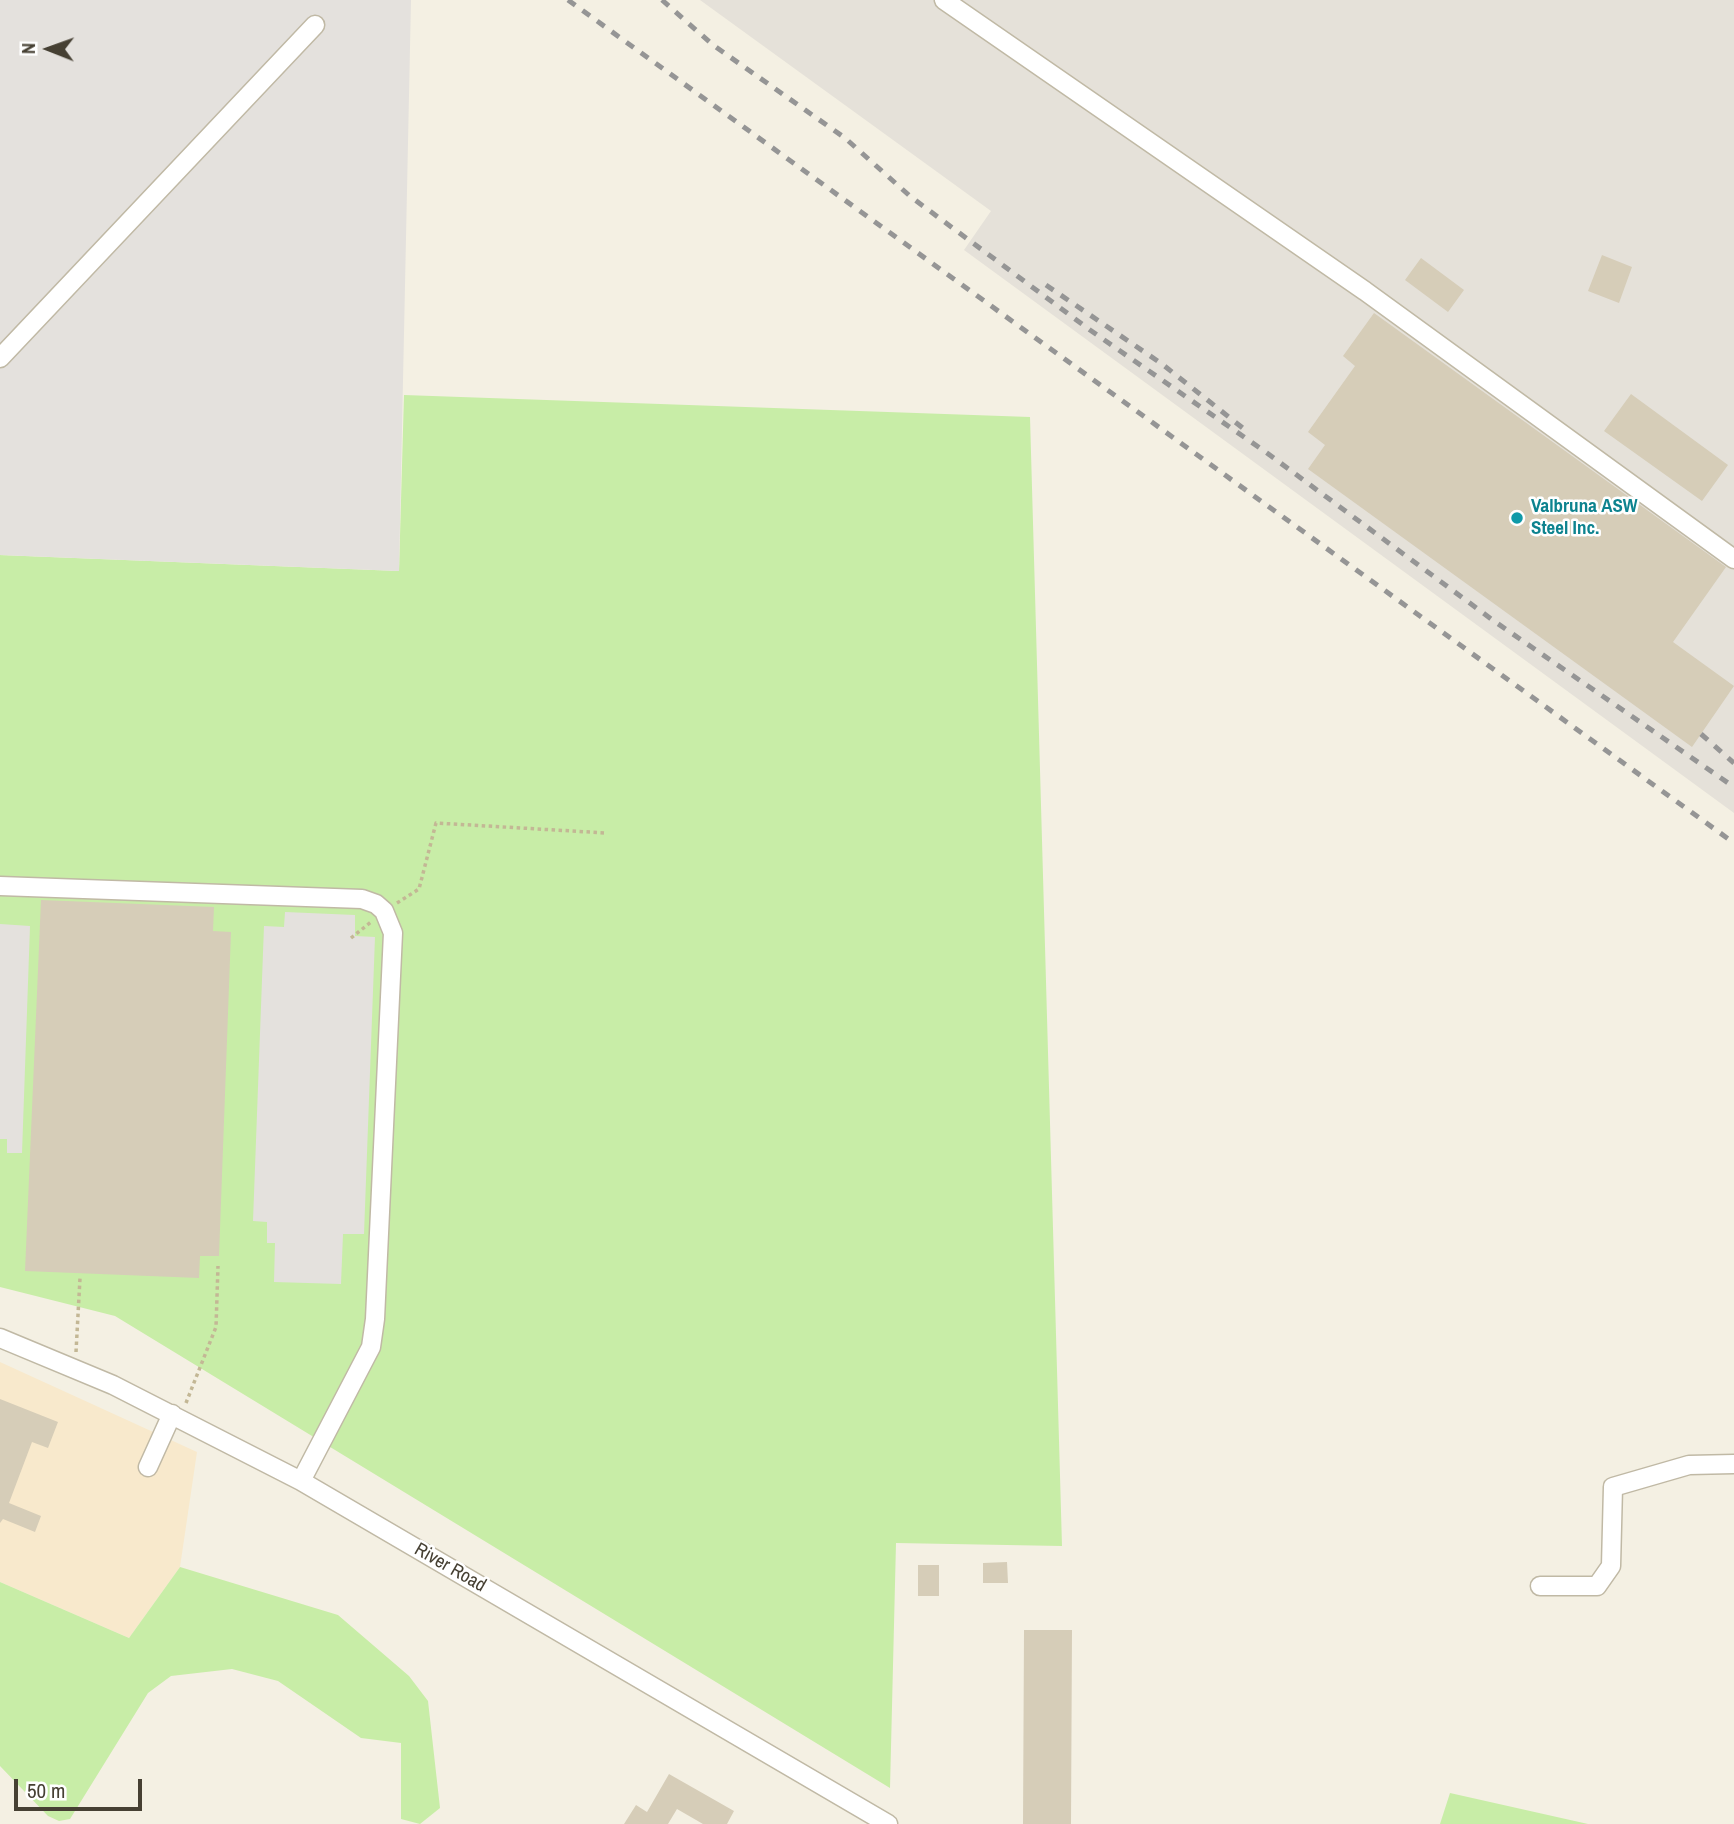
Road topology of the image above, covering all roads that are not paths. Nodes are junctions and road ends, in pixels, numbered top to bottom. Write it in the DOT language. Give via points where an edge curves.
graph roads {
  1 [pos="944,0"];
  2 [pos="315,25"];
  3 [pos="0,358"];
  4 [pos="1734,559"];
  5 [pos="0,886"];
  6 [pos="0,1338"];
  7 [pos="176,1416"];
  8 [pos="1734,1464"];
  9 [pos="148,1467"];
  10 [pos="301,1481"];
  11 [pos="1540,1586"];
  12 [pos="888,1824"];
  1 -- 4 [label="street" via="1365,291"];
  2 -- 3 [label="street"];
  5 -- 10 [label="street" via="362,899 384,911 393,933 375,1319 371,1346"];
  6 -- 7 [label="street, River Road"];
  7 -- 9 [label="street"];
  7 -- 10 [label="street, River Road"];
  8 -- 11 [label="street" via="1689,1465 1613,1487 1611,1566 1597,1586"];
  10 -- 12 [label="street, River Road"];
}
